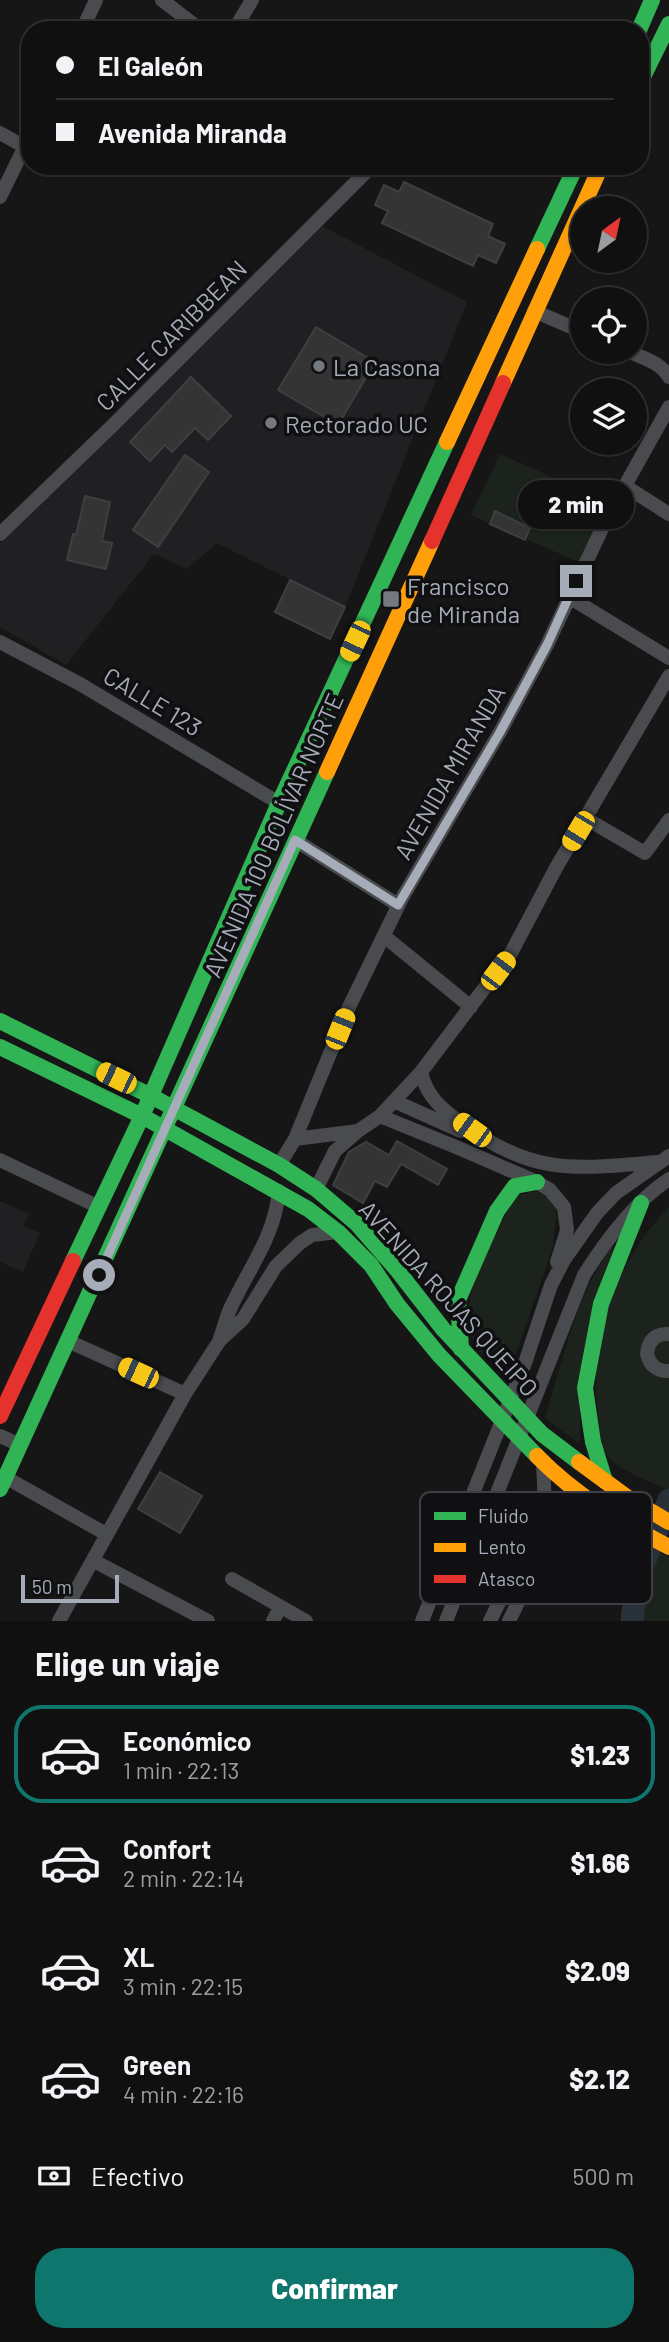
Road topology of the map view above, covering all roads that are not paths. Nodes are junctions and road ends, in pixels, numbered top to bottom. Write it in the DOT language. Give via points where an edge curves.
graph roads {
  1 [pos="96,0"];
  2 [pos="162,0"];
  3 [pos="252,0"];
  4 [pos="652,0"];
  5 [pos="86,21"];
  6 [pos="189,21"];
  7 [pos="239,21"];
  8 [pos="643,21"];
  9 [pos="669,24"];
  10 [pos="649,65"];
  11 [pos="0,133"];
  12 [pos="21,139"];
  13 [pos="21,153"];
  14 [pos="363,175"];
  15 [pos="572,175"];
  16 [pos="597,175"];
  17 [pos="0,197"];
  18 [pos="534,311"];
  19 [pos="570,326"];
  20 [pos="647,359"];
  21 [pos="669,377"];
  22 [pos="669,407"];
  23 [pos="625,486"];
  24 [pos="669,514"];
  25 [pos="0,534"];
  26 [pos="569,597"];
  27 [pos="0,642"];
  28 [pos="669,659"];
  29 [pos="669,676"];
  30 [pos="279,803"];
  31 [pos="585,818"];
  32 [pos="669,820"];
  33 [pos="295,840"];
  34 [pos="398,905"];
  35 [pos="384,936"];
  36 [pos="471,1007"];
  37 [pos="0,1021"];
  38 [pos="0,1047"];
  39 [pos="422,1073"];
  40 [pos="151,1096"];
  41 [pos="394,1101"];
  42 [pos="175,1110"];
  43 [pos="142,1116"];
  44 [pos="380,1116"];
  45 [pos="166,1130"];
  46 [pos="358,1131"];
  47 [pos="295,1139"];
  48 [pos="488,1143"];
  49 [pos="664,1159"];
  50 [pos="0,1160"];
  51 [pos="279,1165"];
  52 [pos="669,1179"];
  53 [pos="537,1182"];
  54 [pos="316,1189"];
  55 [pos="278,1191"];
  56 [pos="641,1203"];
  57 [pos="99,1207"];
  58 [pos="338,1231"];
  59 [pos="551,1285"];
  60 [pos="669,1334"];
  61 [pos="68,1340"];
  62 [pos="220,1340"];
  63 [pos="462,1350"];
  64 [pos="669,1371"];
  65 [pos="185,1394"];
  66 [pos="0,1416"];
  67 [pos="0,1436"];
  68 [pos="20,1445"];
  69 [pos="543,1462"];
  70 [pos="605,1481"];
  71 [pos="3,1483"];
  72 [pos="474,1492"];
  73 [pos="496,1492"];
  74 [pos="544,1492"];
  75 [pos="577,1492"];
  76 [pos="619,1492"];
  77 [pos="652,1512"];
  78 [pos="669,1522"];
  79 [pos="106,1534"];
  80 [pos="652,1538"];
  81 [pos="669,1547"];
  82 [pos="94,1561"];
  83 [pos="232,1579"];
  84 [pos="429,1604"];
  85 [pos="453,1604"];
  86 [pos="499,1604"];
  87 [pos="517,1604"];
  88 [pos="280,1607"];
  89 [pos="59,1621"];
  90 [pos="208,1621"];
  91 [pos="273,1621"];
  92 [pos="306,1621"];
  93 [pos="422,1621"];
  94 [pos="446,1621"];
  95 [pos="491,1621"];
  96 [pos="509,1621"];
  1 -- 5 [label="street"];
  2 -- 6 [label="street"];
  3 -- 7 [label="street"];
  4 -- 8 [label="main road"];
  9 -- 10 [label="main road"];
  11 -- 12 [label="street"];
  13 -- 17 [label="street"];
  14 -- 25 [label="street, CALLE CARIBBEAN"];
  15 -- 30 [label="main road, AVENIDA 100 BOLÍVAR NORTE"];
  16 -- 18 [label="main road, AVENIDA 100 BOLÍVAR NORTE"];
  18 -- 19 [label="street"];
  18 -- 33 [label="main road, AVENIDA 100 BOLÍVAR NORTE"];
  20 -- 21 [label="street"];
  22 -- 23 [label="street, AVENIDA MIRANDA"];
  23 -- 24 [label="street"];
  23 -- 26 [label="street, AVENIDA MIRANDA"];
  26 -- 28 [label="street"];
  26 -- 34 [label="street, AVENIDA MIRANDA" via="493,744"];
  27 -- 30 [label="street, CALLE 123"];
  29 -- 31 [label="street"];
  30 -- 40 [label="main road, AVENIDA 100 BOLÍVAR NORTE"];
  31 -- 32 [label="street" via="645,853"];
  31 -- 36 [label="street" via="511,953"];
  33 -- 34 [label="street"];
  33 -- 42 [label="main road, AVENIDA 100 BOLÍVAR NORTE"];
  34 -- 35 [label="street, AVENIDA MIRANDA"];
  35 -- 36 [label="street"];
  35 -- 47 [label="street, AVENIDA MIRANDA" via="349,1007"];
  36 -- 39 [label="street"];
  37 -- 40 [label="main road, AVENIDA ROJAS QUEIPO"];
  38 -- 43 [label="main road, AVENIDA ROJAS QUEIPO"];
  39 -- 41 [label="street"];
  39 -- 48 [label="street" via="424,1086 438,1106"];
  40 -- 42 [label="main road, AVENIDA ROJAS QUEIPO"];
  40 -- 43 [label="main road, AVENIDA 100 BOLÍVAR NORTE"];
  41 -- 44 [label="street"];
  41 -- 48 [label="street"];
  42 -- 45 [label="main road, AVENIDA 100 BOLÍVAR NORTE"];
  42 -- 51 [label="main road, AVENIDA ROJAS QUEIPO"];
  43 -- 45 [label="main road, AVENIDA ROJAS QUEIPO"];
  43 -- 57 [label="main road, AVENIDA 100 BOLÍVAR NORTE"];
  44 -- 46 [label="street"];
  44 -- 53 [label="street"];
  45 -- 55 [label="main road, AVENIDA ROJAS QUEIPO"];
  45 -- 61 [label="main road, AVENIDA 100 BOLÍVAR NORTE"];
  46 -- 47 [label="street"];
  46 -- 54 [label="street" via="335,1151"];
  47 -- 51 [label="street, AVENIDA MIRANDA"];
  48 -- 49 [label="street" via="531,1162 572,1168"];
  49 -- 59 [label="street" via="616,1193 597,1213"];
  50 -- 57 [label="street"];
  51 -- 54 [label="main road, AVENIDA ROJAS QUEIPO"];
  52 -- 56 [label="street"];
  53 -- 59 [label="street" via="564,1207 567,1230"];
  53 -- 63 [label="main road" via="515,1186 497,1211 458,1300"];
  54 -- 63 [label="main road, AVENIDA ROJAS QUEIPO" via="357,1224"];
  55 -- 58 [label="main road, AVENIDA ROJAS QUEIPO"];
  55 -- 62 [label="street" via="277,1213 267,1242 229,1309"];
  56 -- 70 [label="main road" via="601,1304 585,1388 593,1442"];
  56 -- 73 [label="street" via="603,1245 584,1275"];
  57 -- 66 [label="main road, AVENIDA 100 BOLÍVAR NORTE"];
  58 -- 62 [label="street" via="312,1235 300,1243 276,1266 243,1319"];
  58 -- 69 [label="main road, AVENIDA ROJAS QUEIPO" via="371,1265 439,1355"];
  59 -- 72 [label="street"];
  60 -- 64 [label="street" via="651,1340 647,1354 654,1367"];
  61 -- 65 [label="street"];
  61 -- 68 [label="main road, AVENIDA 100 BOLÍVAR NORTE"];
  62 -- 65 [label="street"];
  63 -- 70 [label="main road, AVENIDA ROJAS QUEIPO" via="542,1434"];
  65 -- 79 [label="street"];
  67 -- 68 [label="street"];
  68 -- 71 [label="main road, AVENIDA 100 BOLÍVAR NORTE"];
  69 -- 74 [label="street"];
  69 -- 75 [label="main road, AVENIDA ROJAS QUEIPO"];
  70 -- 76 [label="main road, AVENIDA ROJAS QUEIPO"];
  71 -- 79 [label="street"];
  77 -- 78 [label="main road, AVENIDA ROJAS QUEIPO"];
  79 -- 82 [label="street"];
  80 -- 81 [label="main road, AVENIDA ROJAS QUEIPO"];
  82 -- 89 [label="street"];
  82 -- 90 [label="street"];
  83 -- 88 [label="street"];
  84 -- 93 [label="street"];
  85 -- 94 [label="street"];
  86 -- 95 [label="street"];
  87 -- 96 [label="street"];
  88 -- 91 [label="street"];
  88 -- 92 [label="street"];
}
